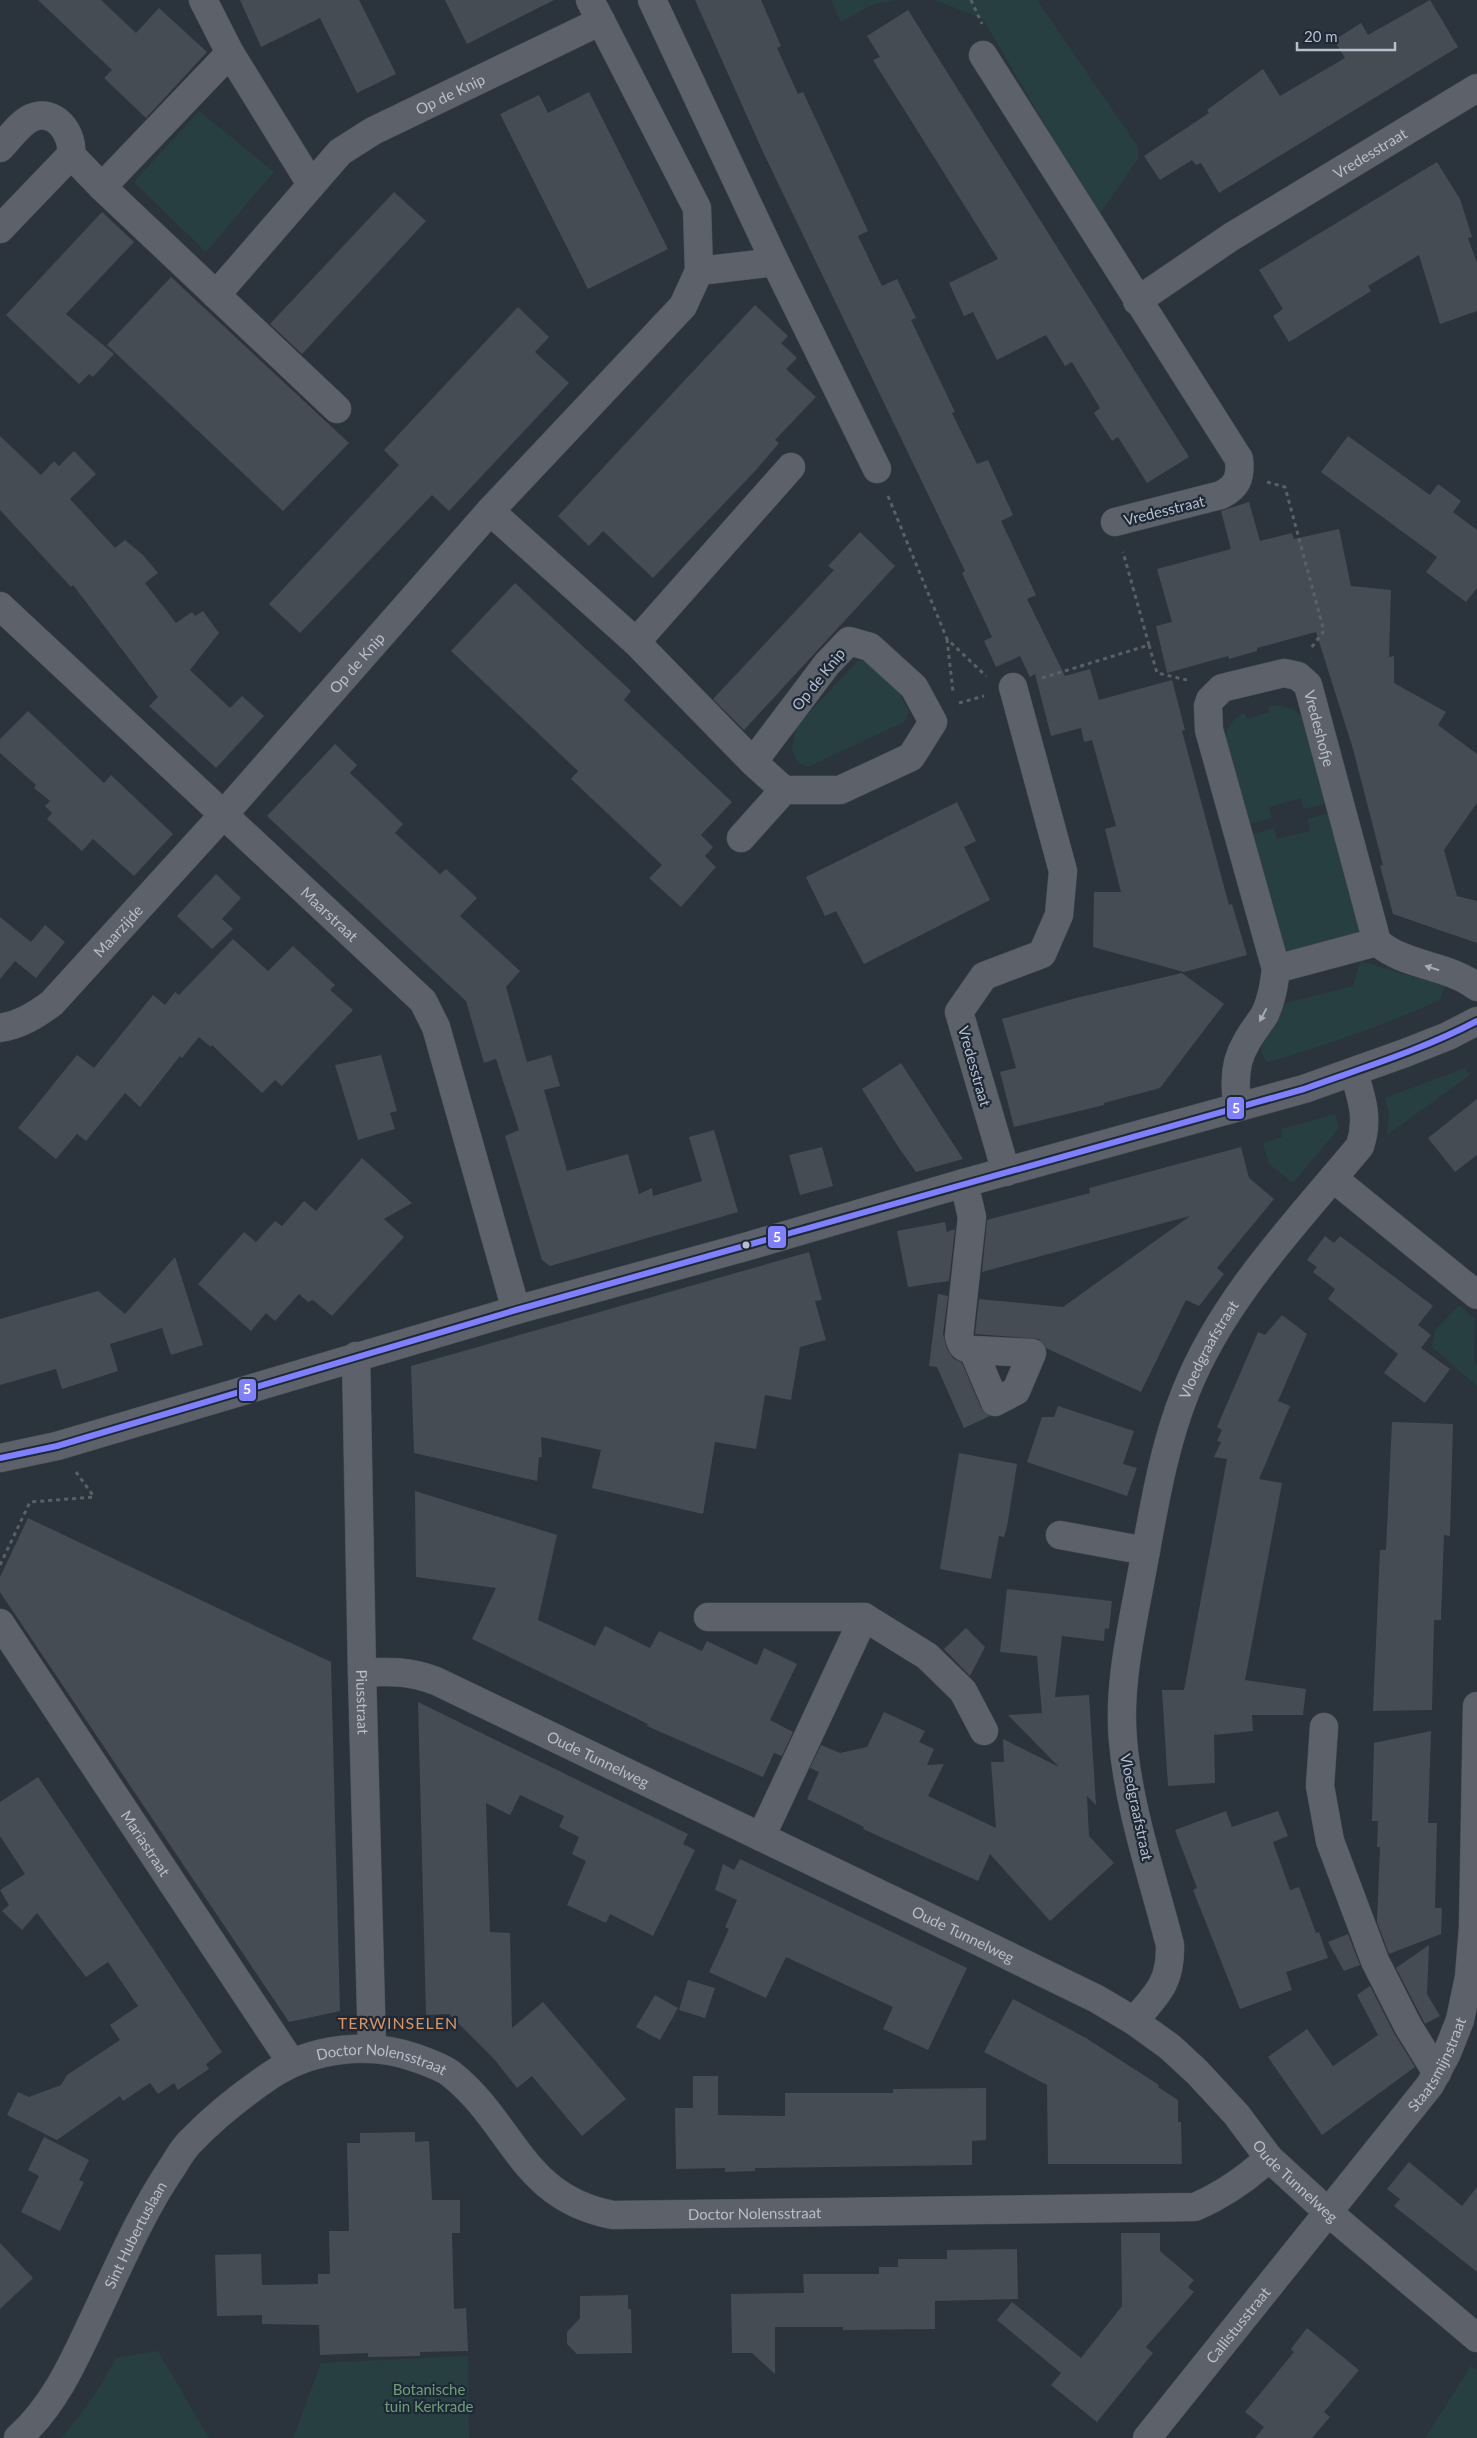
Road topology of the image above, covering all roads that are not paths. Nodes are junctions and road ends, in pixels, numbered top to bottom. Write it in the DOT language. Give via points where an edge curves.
graph roads {
  1 [pos="203,0"];
  2 [pos="652,0"];
  3 [pos="596,10"];
  4 [pos="230,53"];
  5 [pos="984,55"];
  6 [pos="1477,88"];
  7 [pos="0,148"];
  8 [pos="71,155"];
  9 [pos="311,184"];
  10 [pos="102,187"];
  11 [pos="0,229"];
  12 [pos="775,262"];
  13 [pos="699,271"];
  14 [pos="216,295"];
  15 [pos="1137,301"];
  16 [pos="337,409"];
  17 [pos="791,467"];
  18 [pos="877,469"];
  19 [pos="490,511"];
  20 [pos="1115,522"];
  21 [pos="0,606"];
  22 [pos="636,642"];
  23 [pos="1007,689"];
  24 [pos="752,762"];
  25 [pos="784,790"];
  26 [pos="224,814"];
  27 [pos="741,838"];
  28 [pos="1377,942"];
  29 [pos="1276,968"];
  30 [pos="1477,987"];
  31 [pos="1477,1021"];
  32 [pos="0,1028"];
  33 [pos="1354,1072"];
  34 [pos="1238,1107"];
  35 [pos="1006,1172"];
  36 [pos="1333,1178"];
  37 [pos="964,1183"];
  38 [pos="1477,1295"];
  39 [pos="516,1310"];
  40 [pos="973,1350"];
  41 [pos="356,1356"];
  42 [pos="0,1458"];
  43 [pos="1060,1535"];
  44 [pos="1146,1551"];
  45 [pos="708,1617"];
  46 [pos="864,1617"];
  47 [pos="0,1623"];
  48 [pos="362,1673"];
  49 [pos="1477,1706"];
  50 [pos="1324,1727"];
  51 [pos="984,1731"];
  52 [pos="761,1837"];
  53 [pos="1134,2021"];
  54 [pos="372,2048"];
  55 [pos="291,2062"];
  56 [pos="1437,2073"];
  57 [pos="1269,2158"];
  58 [pos="1329,2213"];
  59 [pos="1477,2338"];
  60 [pos="18,2438"];
  61 [pos="1147,2438"];
  1 -- 4 [label="street"];
  2 -- 12 [label="street"];
  3 -- 9 [label="street, Op de Knip" via="373,131 340,152"];
  3 -- 13 [label="street, Op de Knip" via="697,208"];
  4 -- 9 [label="street"];
  4 -- 10 [label="street"];
  5 -- 15 [label="street"];
  6 -- 15 [label="street, Vredesstraat" via="1231,237"];
  7 -- 8 [label="street" via="27,121 41,116 50,117 66,129 71,139"];
  8 -- 10 [label="street"];
  8 -- 11 [label="street"];
  9 -- 14 [label="street, Op de Knip"];
  10 -- 14 [label="street"];
  12 -- 13 [label="street"];
  12 -- 18 [label="street"];
  13 -- 19 [label="street, Op de Knip" via="683,306"];
  14 -- 16 [label="street"];
  15 -- 20 [label="street, Vredesstraat" via="1239,460 1240,475 1232,489 1220,495"];
  17 -- 22 [label="street"];
  19 -- 22 [label="street"];
  19 -- 26 [label="street, Op de Knip"];
  21 -- 26 [label="street, Maarstraat"];
  22 -- 24 [label="street"];
  23 -- 35 [label="street, Vredesstraat" via="1063,872 1059,915 1042,954 984,976 959,1012"];
  24 -- 25 [label="street"];
  24 -- 25 [label="street, Op de Knip" via="827,664 849,641 870,647 914,687 933,722 910,757 840,790"];
  25 -- 27 [label="street"];
  26 -- 32 [label="street, Maarzijde" via="52,1003 13,1026"];
  26 -- 39 [label="street, Maarstraat" via="423,1002 436,1027"];
  28 -- 29 [label="street"];
  28 -- 29 [label="street, Vredeshofje" via="1308,685 1304,679 1284,673 1222,688 1208,706 1209,730"];
  30 -- 28 [label="street, one-way" via="1458,976 1403,959"];
  29 -- 34 [label="street, one-way" via="1273,992 1265,1014 1244,1045 1234,1085"];
  31 -- 33 [label="street" via="1448,1036"];
  33 -- 34 [label="street"];
  33 -- 36 [label="street, Vloedgraafstraat" via="1362,1098 1365,1130 1360,1146"];
  34 -- 35 [label="street"];
  35 -- 37 [label="street"];
  36 -- 38 [label="street"];
  36 -- 44 [label="street, Vloedgraafstraat" via="1252,1277 1224,1318 1190,1382 1167,1445"];
  37 -- 39 [label="street"];
  37 -- 40 [label="street" via="972,1217 959,1336 960,1344"];
  39 -- 41 [label="street"];
  41 -- 42 [label="street" via="30,1454"];
  41 -- 48 [label="street, Piusstraat"];
  43 -- 44 [label="street"];
  44 -- 53 [label="street, Vloedgraafstraat" via="1125,1663 1122,1724 1132,1800 1170,1945 1170,1960 1169,1973 1163,1985"];
  45 -- 46 [label="street"];
  46 -- 51 [label="street" via="927,1656 963,1691"];
  46 -- 52 [label="street"];
  47 -- 55 [label="street, Mariastraat"];
  48 -- 52 [label="street, Oude Tunnelweg" via="398,1671 436,1681"];
  48 -- 54 [label="street, Piusstraat"];
  49 -- 56 [label="street, Staatsmijnstraat" via="1473,1928 1469,1977 1460,2020"];
  50 -- 56 [label="street" via="1320,1786 1330,1841 1375,1961 1408,2026"];
  52 -- 53 [label="street, Oude Tunnelweg" via="1097,1999"];
  53 -- 57 [label="street, Oude Tunnelweg" via="1197,2072 1236,2114"];
  54 -- 55 [label="street, Doctor Nolensstraat" via="331,2052"];
  54 -- 57 [label="street, Doctor Nolensstraat" via="415,2057 450,2073 482,2106 544,2183 589,2211 613,2215 1195,2207 1245,2179"];
  55 -- 60 [label="street, Sint Hubertuslaan" via="248,2090 190,2142 143,2216 64,2382"];
  56 -- 58 [label="street, Staatsmijnstraat"];
  57 -- 58 [label="street, Oude Tunnelweg"];
  58 -- 59 [label="street, Oude Tunnelweg"];
  58 -- 61 [label="street, Callistusstraat"];
}
